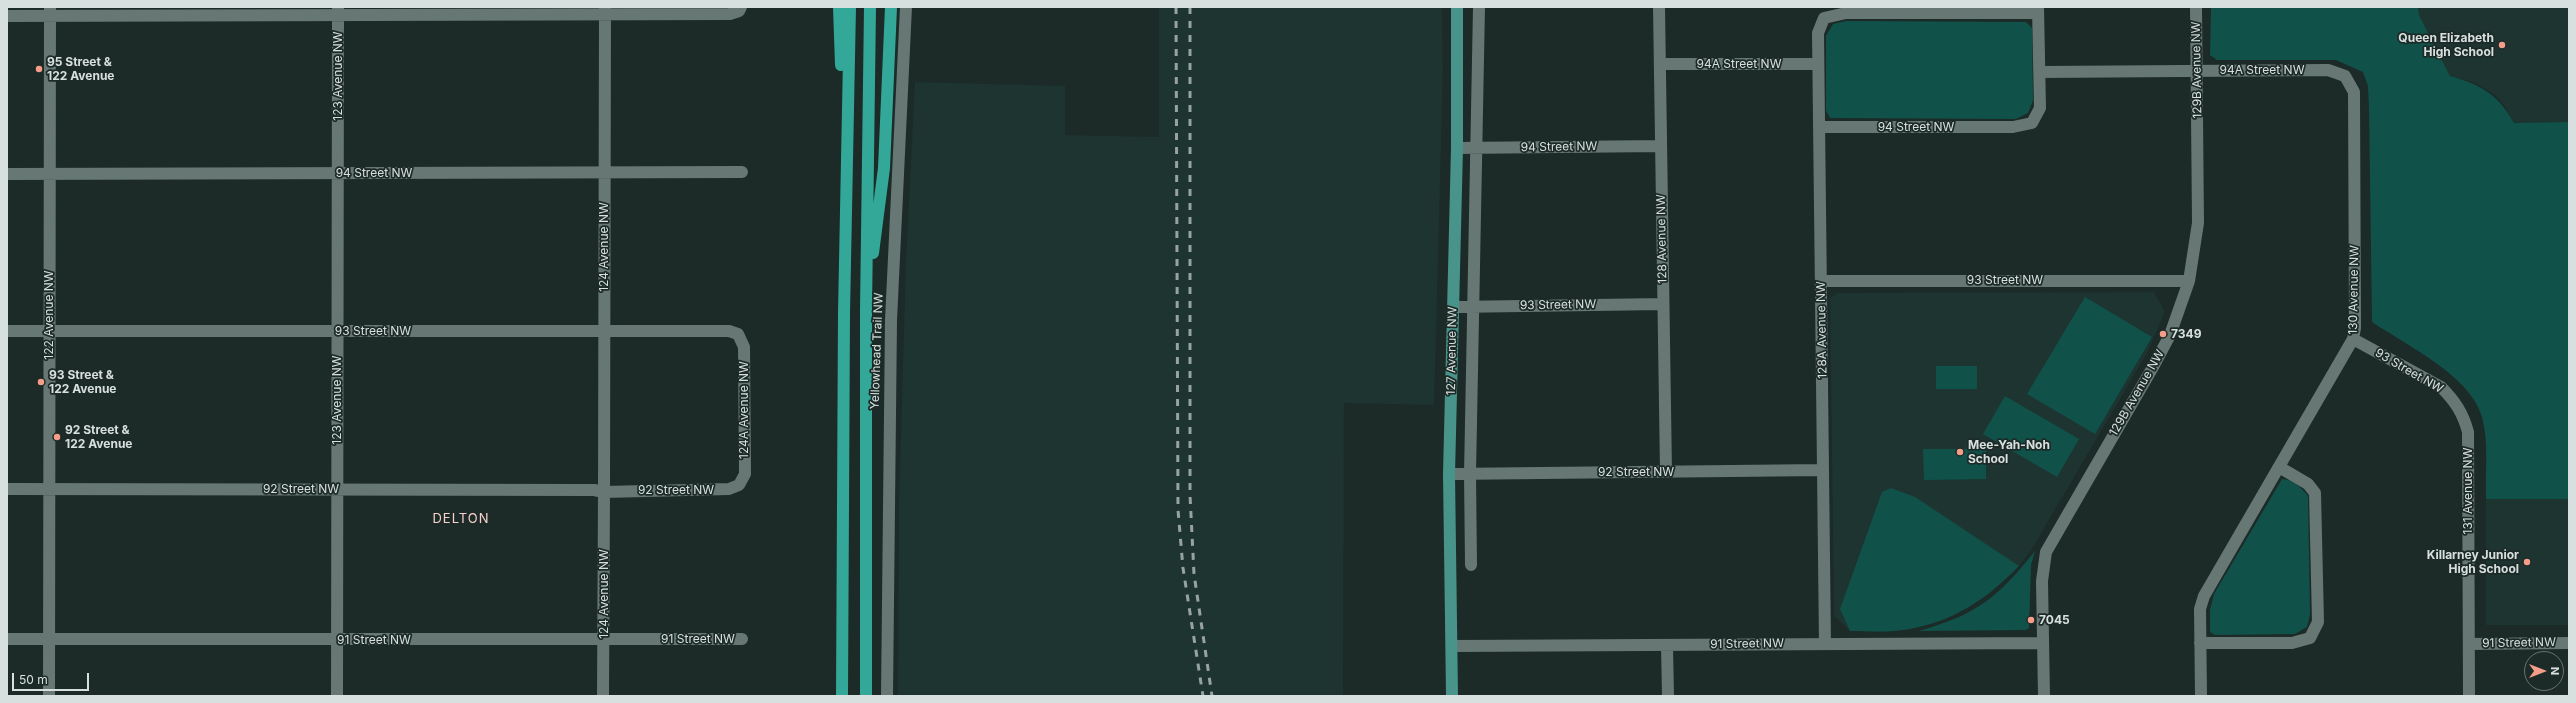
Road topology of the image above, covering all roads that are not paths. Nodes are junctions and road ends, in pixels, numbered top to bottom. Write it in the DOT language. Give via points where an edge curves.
graph roads {
  1 [pos="839,7"];
  2 [pos="850,7"];
  3 [pos="870,7"];
  4 [pos="891,7"];
  5 [pos="906,7"];
  6 [pos="1457,7"];
  7 [pos="1479,7"];
  8 [pos="1659,7"];
  9 [pos="2196,7"];
  10 [pos="740,9"];
  11 [pos="605,10"];
  12 [pos="2038,10"];
  13 [pos="50,11"];
  14 [pos="338,11"];
  15 [pos="7,16"];
  16 [pos="1660,64"];
  17 [pos="1818,64"];
  18 [pos="2197,70"];
  19 [pos="2040,72"];
  20 [pos="2354,92"];
  21 [pos="1819,127"];
  22 [pos="847,134"];
  23 [pos="1661,146"];
  24 [pos="1457,148"];
  25 [pos="1478,148"];
  26 [pos="742,172"];
  27 [pos="338,173"];
  28 [pos="604,173"];
  29 [pos="7,174"];
  30 [pos="50,174"];
  31 [pos="1821,281"];
  32 [pos="2189,281"];
  33 [pos="1663,304"];
  34 [pos="1474,306"];
  35 [pos="1453,307"];
  36 [pos="866,310"];
  37 [pos="7,331"];
  38 [pos="49,331"];
  39 [pos="604,331"];
  40 [pos="337,332"];
  41 [pos="738,334"];
  42 [pos="2353,339"];
  43 [pos="2459,408"];
  44 [pos="2279,467"];
  45 [pos="1823,470"];
  46 [pos="1666,472"];
  47 [pos="1449,474"];
  48 [pos="1470,474"];
  49 [pos="739,486"];
  50 [pos="7,489"];
  51 [pos="49,489"];
  52 [pos="338,489"];
  53 [pos="604,490"];
  54 [pos="1471,565"];
  55 [pos="7,639"];
  56 [pos="49,639"];
  57 [pos="742,639"];
  58 [pos="337,640"];
  59 [pos="604,640"];
  60 [pos="2043,643"];
  61 [pos="2569,643"];
  62 [pos="1826,644"];
  63 [pos="2200,644"];
  64 [pos="2469,644"];
  65 [pos="1667,645"];
  66 [pos="1452,646"];
  67 [pos="49,696"];
  68 [pos="337,696"];
  69 [pos="603,696"];
  70 [pos="842,696"];
  71 [pos="866,696"];
  72 [pos="887,696"];
  73 [pos="1452,696"];
  74 [pos="1668,696"];
  75 [pos="2044,696"];
  76 [pos="2201,696"];
  77 [pos="2469,696"];
  1 -- 22 [label="highway"];
  2 -- 22 [label="highway"];
  3 -- 36 [label="highway, Yellowhead Trail NW"];
  4 -- 36 [label="highway" via="884,168"];
  5 -- 72 [label="street, Yellowhead Trail NW" via="891,320"];
  6 -- 24 [label="main road, 127 Avenue NW"];
  7 -- 25 [label="street, 127 Avenue NW"];
  8 -- 16 [label="street, 128 Avenue NW"];
  9 -- 18 [label="street, 129B Avenue NW"];
  10 -- 11 [label="street" via="730,14"];
  11 -- 14 [label="street"];
  11 -- 28 [label="street, 124 Avenue NW"];
  12 -- 17 [label="street, 128A Avenue NW" via="1846,13 1824,18 1818,33"];
  12 -- 19 [label="street"];
  13 -- 14 [label="street"];
  13 -- 15 [label="street"];
  13 -- 30 [label="street, 122 Avenue NW"];
  14 -- 27 [label="street, 123 Avenue NW"];
  16 -- 17 [label="street, 94A Street NW"];
  16 -- 23 [label="street, 128 Avenue NW"];
  17 -- 21 [label="street, 128A Avenue NW"];
  18 -- 19 [label="street, 94A Street NW"];
  18 -- 20 [label="street, 94A Street NW" via="2328,70 2345,76"];
  18 -- 32 [label="street, 129B Avenue NW" via="2198,223"];
  19 -- 21 [label="street, 94 Street NW" via="2040,108 2032,123 2013,126"];
  20 -- 42 [label="street, 130 Avenue NW"];
  21 -- 31 [label="street, 128A Avenue NW"];
  22 -- 70 [label="highway"];
  23 -- 25 [label="street, 94 Street NW"];
  23 -- 33 [label="street, 128 Avenue NW"];
  24 -- 25 [label="street, 94 Street NW"];
  24 -- 35 [label="main road, 127 Avenue NW"];
  25 -- 34 [label="street, 127 Avenue NW"];
  26 -- 28 [label="street, 94 Street NW"];
  27 -- 28 [label="street, 94 Street NW"];
  27 -- 30 [label="street, 94 Street NW"];
  27 -- 40 [label="street, 123 Avenue NW"];
  28 -- 39 [label="street, 124 Avenue NW"];
  29 -- 30 [label="street, 94 Street NW"];
  30 -- 38 [label="street, 122 Avenue NW"];
  31 -- 32 [label="street, 93 Street NW"];
  31 -- 45 [label="street, 128A Avenue NW"];
  32 -- 60 [label="street, 129B Avenue NW" via="2170,335 2046,552 2042,581"];
  33 -- 34 [label="street, 93 Street NW"];
  33 -- 46 [label="street, 128 Avenue NW"];
  34 -- 35 [label="street, 93 Street NW"];
  34 -- 48 [label="street, 127 Avenue NW"];
  35 -- 47 [label="main road, 127 Avenue NW"];
  36 -- 71 [label="highway, Yellowhead Trail NW"];
  37 -- 38 [label="street, 93 Street NW"];
  38 -- 40 [label="street, 93 Street NW"];
  38 -- 51 [label="street, 122 Avenue NW"];
  39 -- 40 [label="street, 93 Street NW"];
  39 -- 41 [label="street, 93 Street NW" via="729,331"];
  39 -- 53 [label="street, 124 Avenue NW"];
  40 -- 52 [label="street, 123 Avenue NW"];
  41 -- 49 [label="street, 124A Avenue NW" via="744,347 745,474"];
  42 -- 43 [label="street, 93 Street NW" via="2441,387"];
  42 -- 44 [label="street, 130 Avenue NW"];
  43 -- 64 [label="street, 131 Avenue NW" via="2468,432"];
  44 -- 63 [label="street, 130 Avenue NW" via="2204,596 2200,609"];
  44 -- 63 [label="street" via="2308,484 2315,493 2318,622 2310,638 2292,643"];
  45 -- 46 [label="street, 92 Street NW"];
  45 -- 62 [label="street, 128A Avenue NW"];
  46 -- 48 [label="street, 92 Street NW"];
  47 -- 48 [label="street, 92 Street NW"];
  47 -- 66 [label="main road, 127 Avenue NW"];
  48 -- 54 [label="street, 127 Avenue NW"];
  49 -- 53 [label="street, 92 Street NW" via="729,489"];
  50 -- 51 [label="street, 92 Street NW"];
  51 -- 52 [label="street, 92 Street NW"];
  51 -- 56 [label="street, 122 Avenue NW"];
  52 -- 53 [label="street, 92 Street NW"];
  52 -- 58 [label="street, 123 Avenue NW"];
  53 -- 59 [label="street, 124 Avenue NW"];
  55 -- 56 [label="street, 91 Street NW"];
  56 -- 58 [label="street, 91 Street NW"];
  56 -- 67 [label="street, 122 Avenue NW"];
  57 -- 59 [label="street, 91 Street NW"];
  58 -- 59 [label="street, 91 Street NW"];
  58 -- 68 [label="street, 123 Avenue NW"];
  59 -- 69 [label="street, 124 Avenue NW"];
  60 -- 62 [label="street, 91 Street NW"];
  60 -- 75 [label="street, 129B Avenue NW"];
  61 -- 64 [label="street, 91 Street NW"];
  62 -- 65 [label="street, 91 Street NW"];
  63 -- 76 [label="street, 130 Avenue NW"];
  64 -- 77 [label="street, 131 Avenue NW"];
  65 -- 66 [label="street, 91 Street NW"];
  65 -- 74 [label="street"];
  66 -- 73 [label="main road, 127 Avenue NW"];
}
